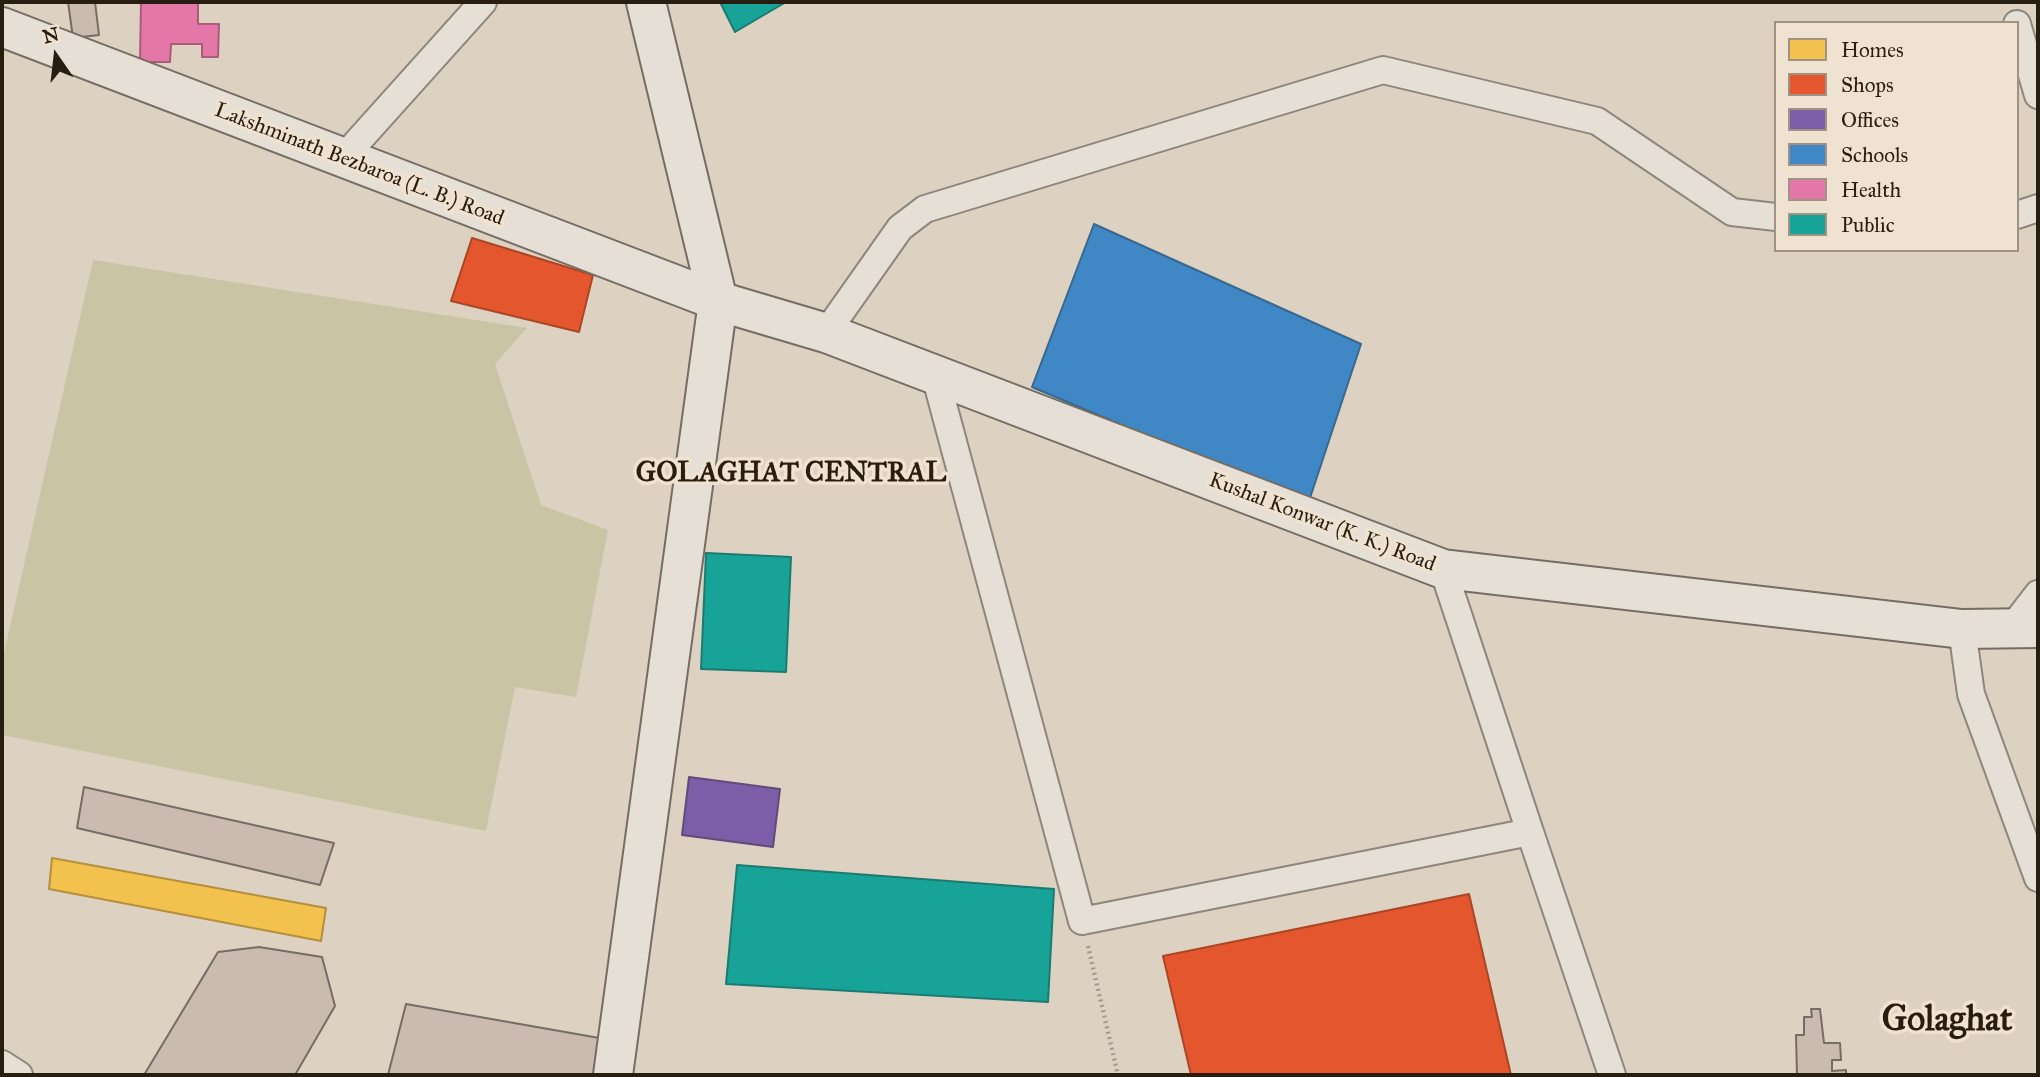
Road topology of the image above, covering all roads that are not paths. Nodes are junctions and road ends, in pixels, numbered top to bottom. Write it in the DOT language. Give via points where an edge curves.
graph roads {
  1 [pos="483,2"];
  2 [pos="646,2"];
  3 [pos="2011,2"];
  4 [pos="2016,21"];
  5 [pos="2,27"];
  6 [pos="2019,30"];
  7 [pos="2038,95"];
  8 [pos="342,159"];
  9 [pos="2038,208"];
  10 [pos="2019,214"];
  11 [pos="1774,217"];
  12 [pos="718,301"];
  13 [pos="826,333"];
  14 [pos="935,375"];
  15 [pos="1443,569"];
  16 [pos="2038,594"];
  17 [pos="2025,628"];
  18 [pos="1962,629"];
  19 [pos="1530,832"];
  20 [pos="2038,878"];
  21 [pos="2,1063"];
  22 [pos="19,1075"];
  23 [pos="613,1075"];
  24 [pos="1612,1075"];
  1 -- 8 [label="street"];
  2 -- 12 [label="main road"];
  3 -- 4 [label="street"];
  5 -- 8 [label="main road, Lakshminath Bezbaroa (L. B.) Road"];
  6 -- 7 [label="street"];
  8 -- 12 [label="main road, Lakshminath Bezbaroa (L. B.) Road"];
  9 -- 10 [label="street"];
  11 -- 13 [label="street" via="1732,212 1597,121 1383,70 925,209 900,228"];
  12 -- 13 [label="main road, Kushal Konwar (K. K.) Road"];
  12 -- 23 [label="main road"];
  13 -- 14 [label="main road, Kushal Konwar (K. K.) Road"];
  14 -- 15 [label="main road, Kushal Konwar (K. K.) Road"];
  14 -- 19 [label="street" via="1082,921"];
  15 -- 18 [label="main road, Kushal Konwar (K. K.) Road"];
  15 -- 19 [label="street"];
  16 -- 17 [label="street"];
  17 -- 18 [label="main road, Kushal Konwar (K. K.) Road"];
  18 -- 20 [label="street" via="1971,694"];
  19 -- 24 [label="street"];
  21 -- 22 [label="street"];
}
